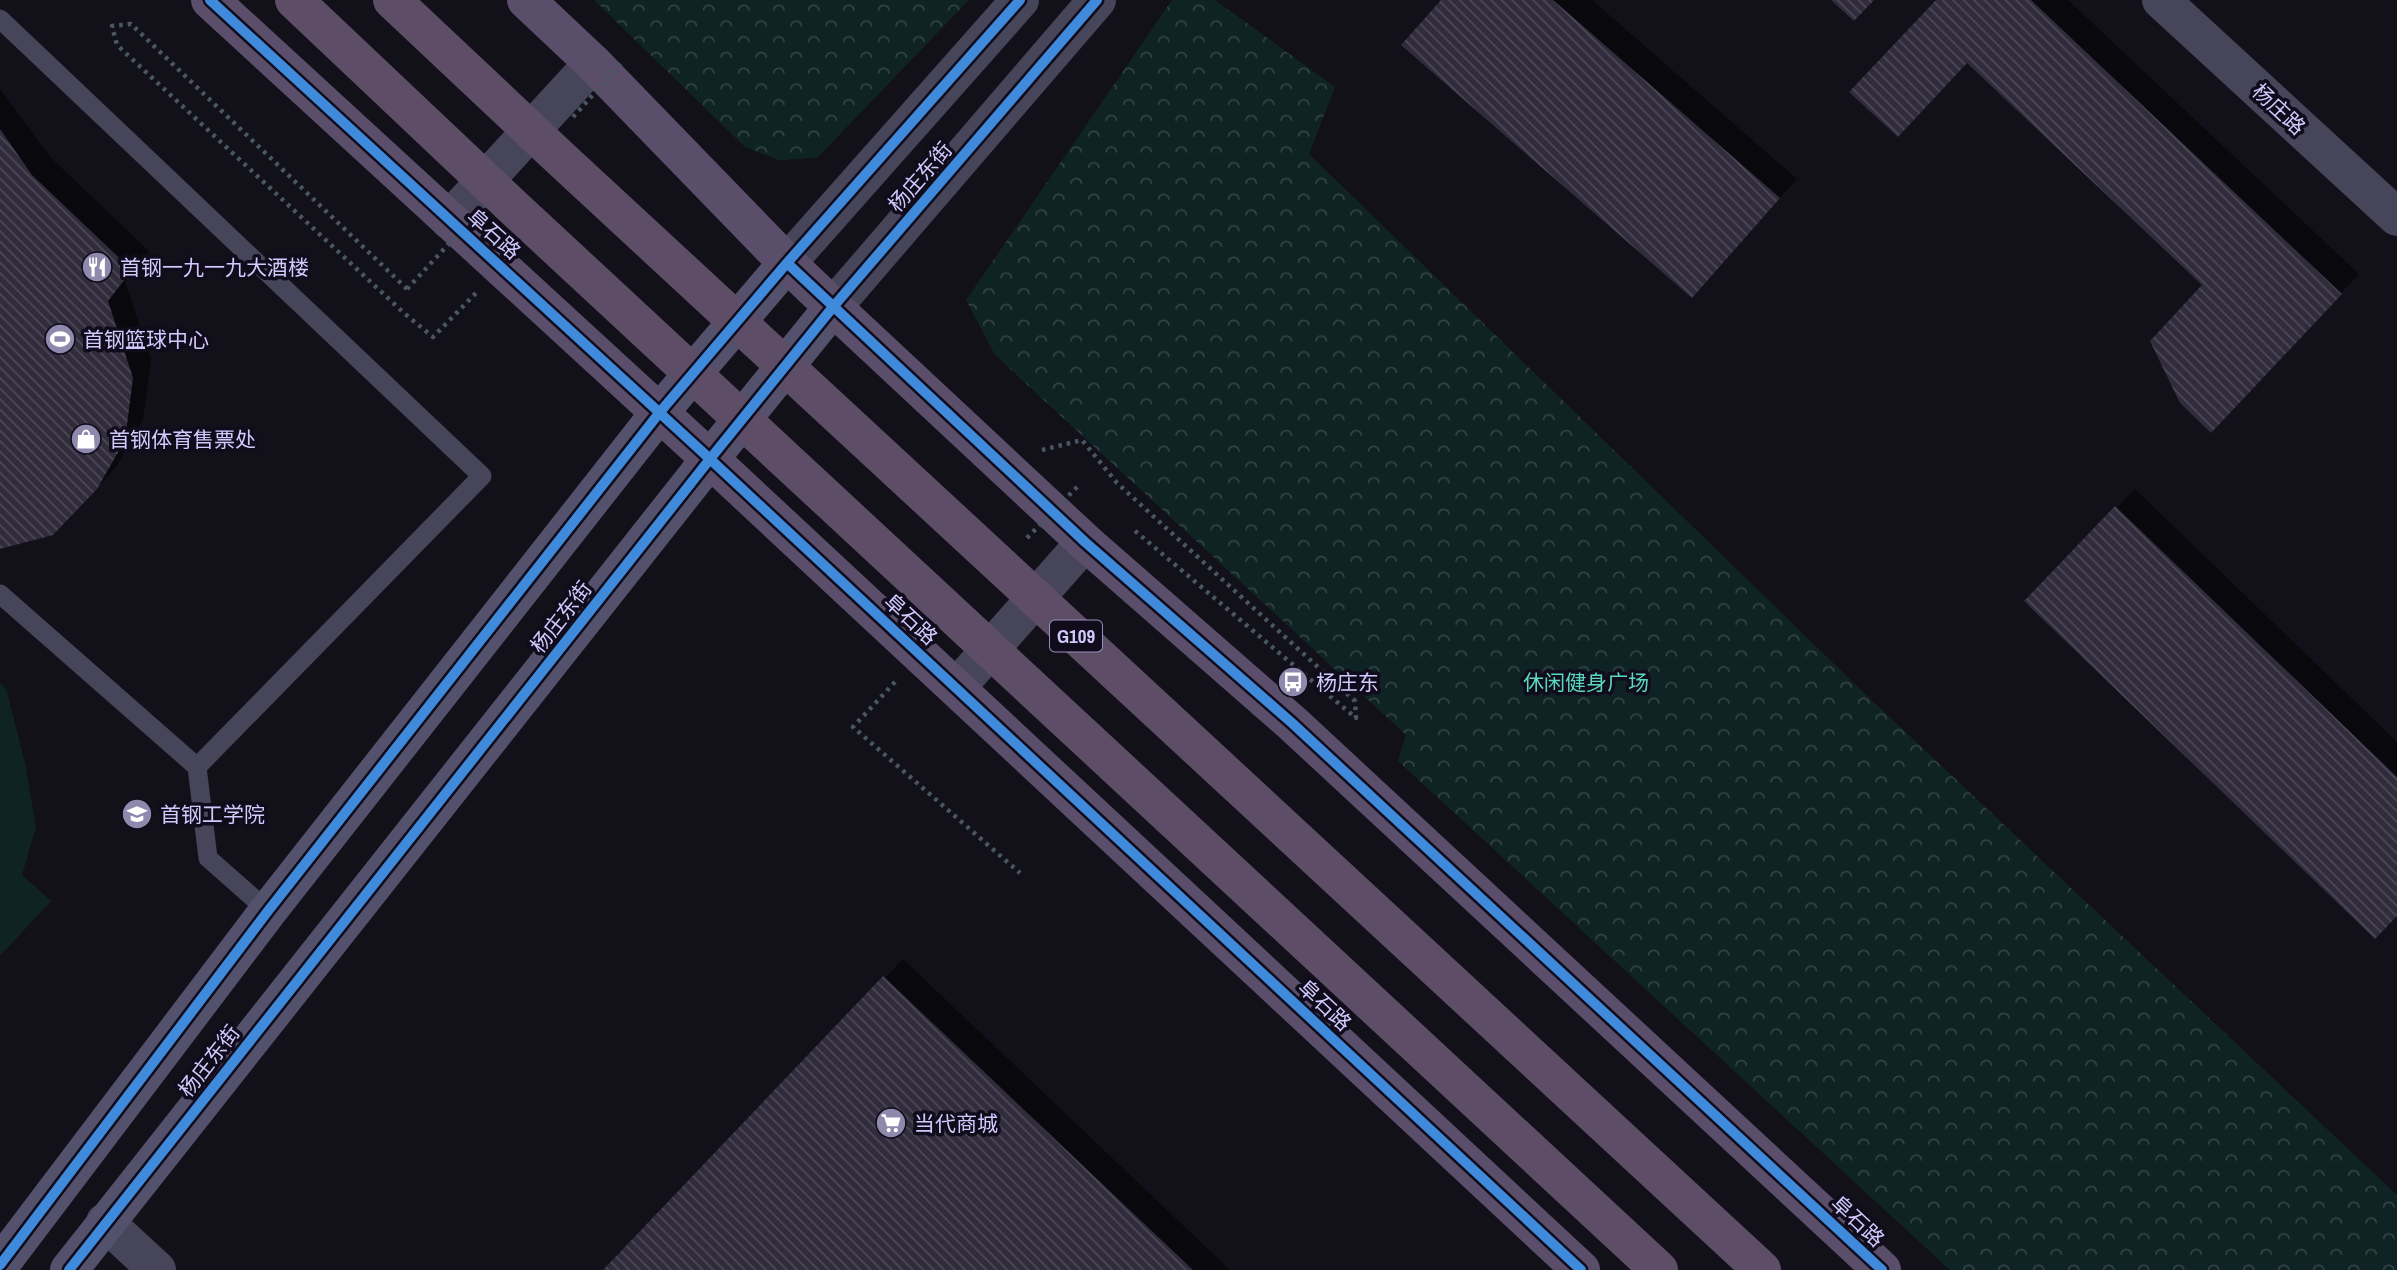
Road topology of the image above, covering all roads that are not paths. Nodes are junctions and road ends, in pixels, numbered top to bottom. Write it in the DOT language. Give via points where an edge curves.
graph roads {
  1 [pos="210,0"];
  2 [pos="294,0"];
  3 [pos="392,0"];
  4 [pos="526,0"];
  5 [pos="1020,0"];
  6 [pos="1097,0"];
  7 [pos="2161,0"];
  8 [pos="0,19"];
  9 [pos="608,61"];
  10 [pos="2397,217"];
  11 [pos="449,220"];
  12 [pos="787,264"];
  13 [pos="833,307"];
  14 [pos="660,412"];
  15 [pos="710,459"];
  16 [pos="1085,542"];
  17 [pos="0,594"];
  18 [pos="957,687"];
  19 [pos="197,767"];
  20 [pos="268,911"];
  21 [pos="106,1222"];
  22 [pos="0,1265"];
  23 [pos="69,1270"];
  24 [pos="156,1270"];
  25 [pos="1581,1270"];
  26 [pos="1659,1270"];
  27 [pos="1762,1270"];
  28 [pos="1882,1270"];
  1 -- 11 [label="main road, 阜石路"];
  2 -- 26 [label="highway, 阜石路, bridge"];
  3 -- 27 [label="highway, G109, bridge"];
  4 -- 9 [label="main road, 阜石路"];
  5 -- 12 [label="street, 杨庄东街"];
  6 -- 13 [label="street, 杨庄东街"];
  7 -- 10 [label="street, 杨庄路"];
  8 -- 19 [label="lane" via="482,477"];
  9 -- 11 [label="street"];
  9 -- 12 [label="main road, 阜石路"];
  11 -- 14 [label="main road, 阜石路" via="492,277"];
  12 -- 13 [label="main road, 阜石路"];
  12 -- 14 [label="main road, 杨庄东街"];
  13 -- 15 [label="main road, 杨庄东街"];
  13 -- 16 [label="main road, 阜石路"];
  14 -- 15 [label="main road, 阜石路"];
  14 -- 20 [label="main road, 杨庄东街"];
  15 -- 18 [label="main road, 阜石路"];
  15 -- 21 [label="main road, 杨庄东街"];
  16 -- 18 [label="street"];
  16 -- 28 [label="main road, 阜石路" via="1292,723"];
  17 -- 19 [label="lane"];
  18 -- 25 [label="main road, 阜石路"];
  19 -- 20 [label="lane" via="208,858"];
  20 -- 22 [label="main road, 杨庄东街"];
  21 -- 23 [label="main road, 杨庄东街"];
  21 -- 24 [label="street"];
}
